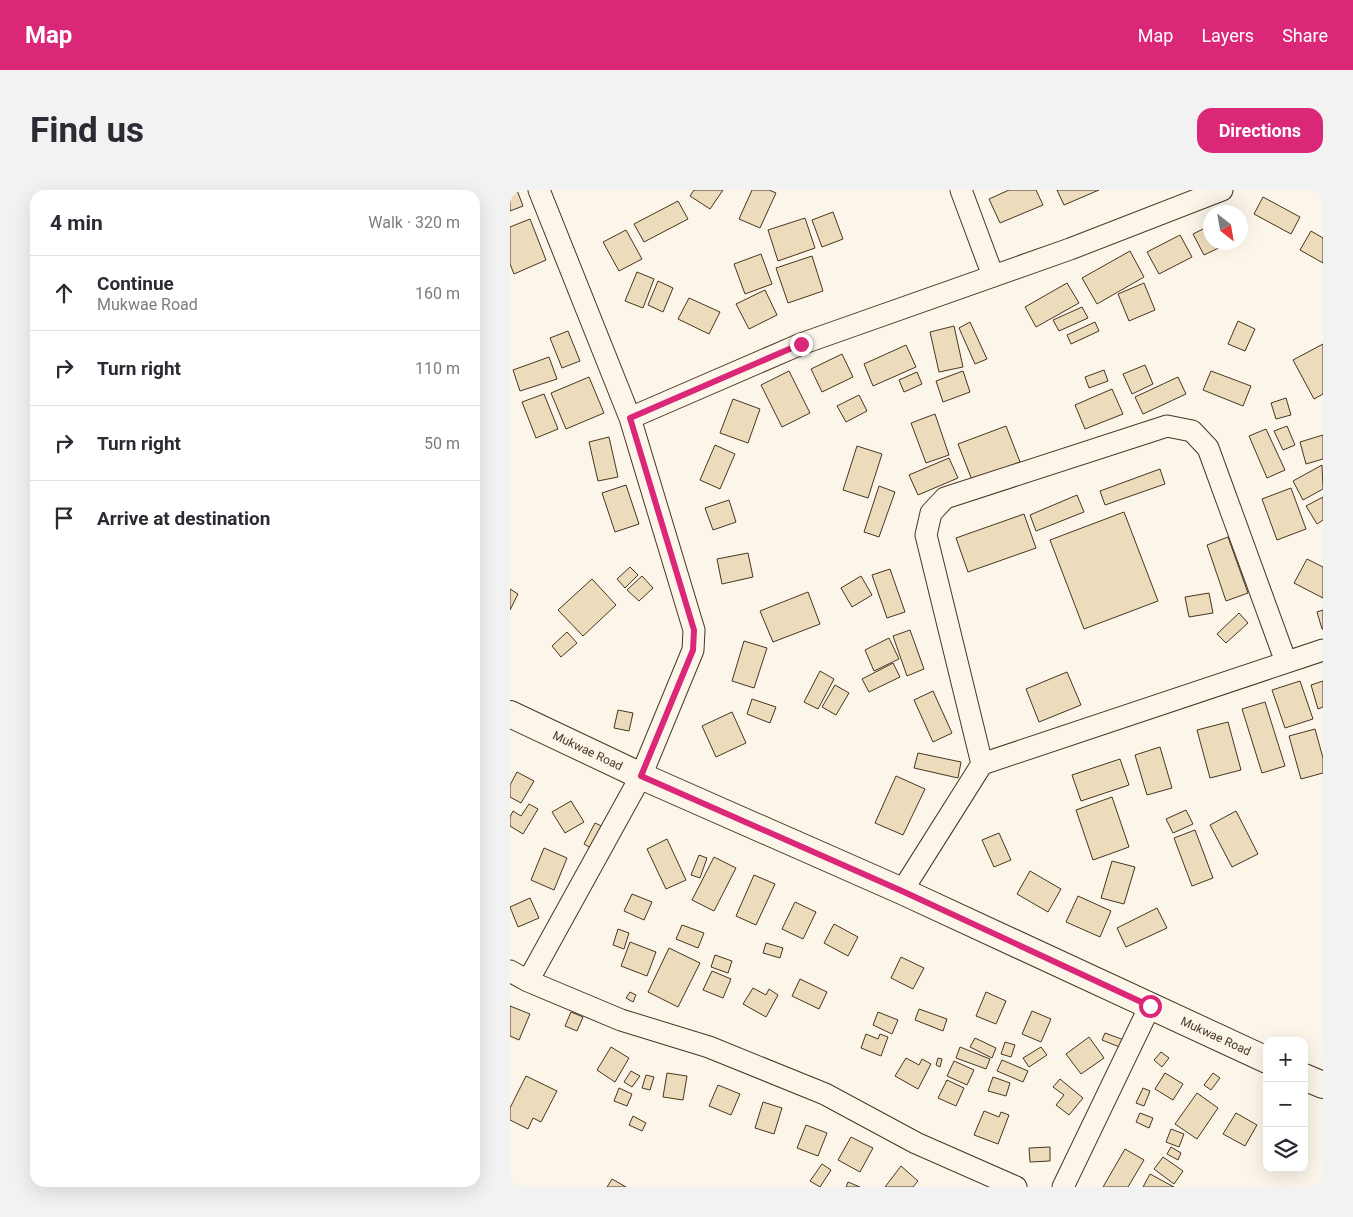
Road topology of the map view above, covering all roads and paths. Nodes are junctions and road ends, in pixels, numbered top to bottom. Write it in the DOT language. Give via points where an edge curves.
graph roads {
  1 [pos="539,190"];
  2 [pos="961,190"];
  3 [pos="1222,190"];
  4 [pos="993,276"];
  5 [pos="630,418"];
  6 [pos="1323,650"];
  7 [pos="1286,662"];
  8 [pos="510,714"];
  9 [pos="982,764"];
  10 [pos="641,776"];
  11 [pos="902,891"];
  12 [pos="519,976"];
  13 [pos="1150,1006"];
  14 [pos="1263,1058"];
  15 [pos="1308,1079"];
  16 [pos="1323,1085"];
  17 [pos="1016,1187"];
  18 [pos="1063,1187"];
  1 -- 5 [label="street"];
  2 -- 4 [label="street"];
  3 -- 4 [label="street"];
  4 -- 5 [label="street" via="801,344"];
  5 -- 10 [label="street" via="694,630 693,650"];
  6 -- 7 [label="street"];
  7 -- 9 [label="street"];
  7 -- 9 [label="street" via="1208,448 1192,431 1167,426 945,498 931,513 926,535"];
  8 -- 10 [label="street, Mukwae Road"];
  9 -- 11 [label="street"];
  10 -- 11 [label="street, Mukwae Road"];
  10 -- 12 [label="street"];
  11 -- 13 [label="street, Mukwae Road"];
  12 -- 17 [label="street" via="620,1020 709,1047 825,1094 916,1144"];
  13 -- 14 [label="street, Mukwae Road"];
  13 -- 18 [label="street"];
  15 -- 16 [label="street"];
}
